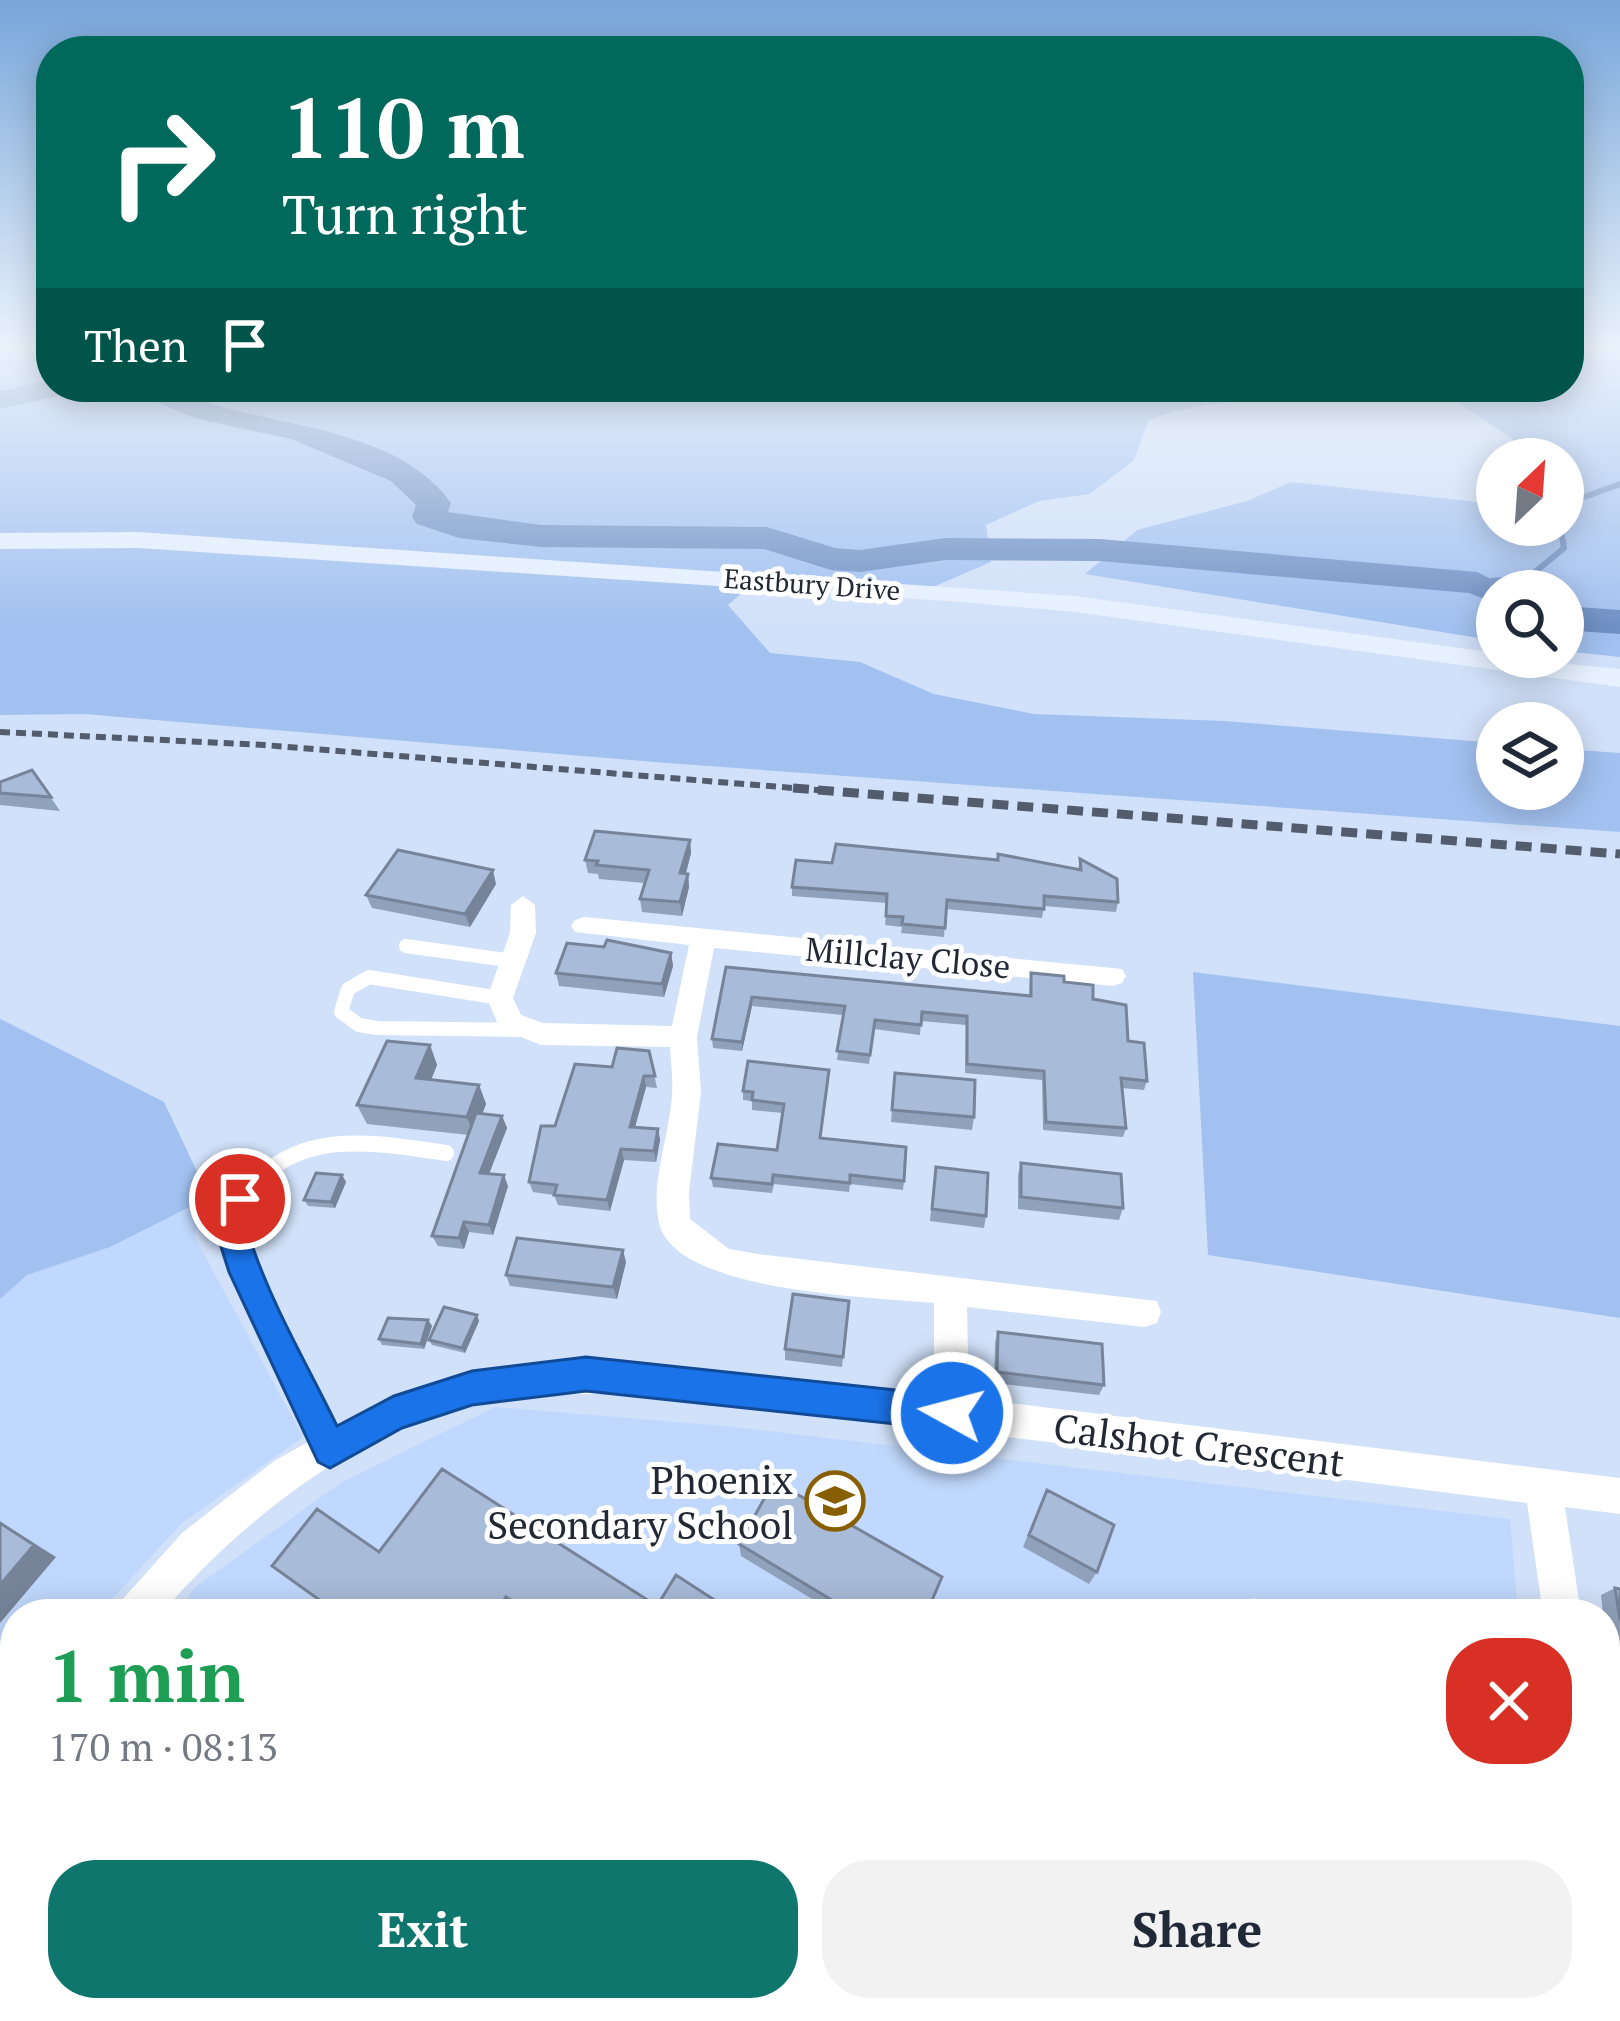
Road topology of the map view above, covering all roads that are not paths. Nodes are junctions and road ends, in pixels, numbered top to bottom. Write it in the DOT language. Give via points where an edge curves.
graph roads {
  1 [pos="0,541"];
  2 [pos="1620,678"];
  3 [pos="523,905"];
  4 [pos="584,926"];
  5 [pos="703,938"];
  6 [pos="406,946"];
  7 [pos="514,961"];
  8 [pos="1113,976"];
  9 [pos="500,998"];
  10 [pos="519,1030"];
  11 [pos="683,1037"];
  12 [pos="446,1153"];
  13 [pos="950,1292"];
  14 [pos="1145,1312"];
  15 [pos="952,1413"];
  16 [pos="330,1450"];
  17 [pos="1543,1486"];
  18 [pos="1620,1496"];
  19 [pos="149,1599"];
  20 [pos="1560,1599"];
  1 -- 2 [label="street, Eastbury Drive" via="138,540 962,594"];
  3 -- 7 [label="street"];
  4 -- 5 [label="street, Millclay Close"];
  5 -- 8 [label="street, Millclay Close"];
  5 -- 11 [label="street"];
  6 -- 7 [label="lane"];
  7 -- 9 [label="street"];
  9 -- 10 [label="street"];
  9 -- 10 [label="lane" via="369,977 341,996 341,1012 376,1028"];
  10 -- 11 [label="street"];
  11 -- 13 [label="street" via="688,1092 675,1224 693,1244 722,1262"];
  12 -- 16 [label="lane" via="330,1142 273,1164 240,1199 232,1234 245,1272"];
  13 -- 14 [label="street"];
  13 -- 15 [label="street"];
  15 -- 16 [label="street, Calshot Crescent" via="586,1374 472,1388 394,1413"];
  15 -- 17 [label="street, Calshot Crescent"];
  16 -- 19 [label="street, Calshot Crescent" via="195,1546"];
  17 -- 18 [label="street, Calshot Crescent"];
  17 -- 20 [label="street"];
}
